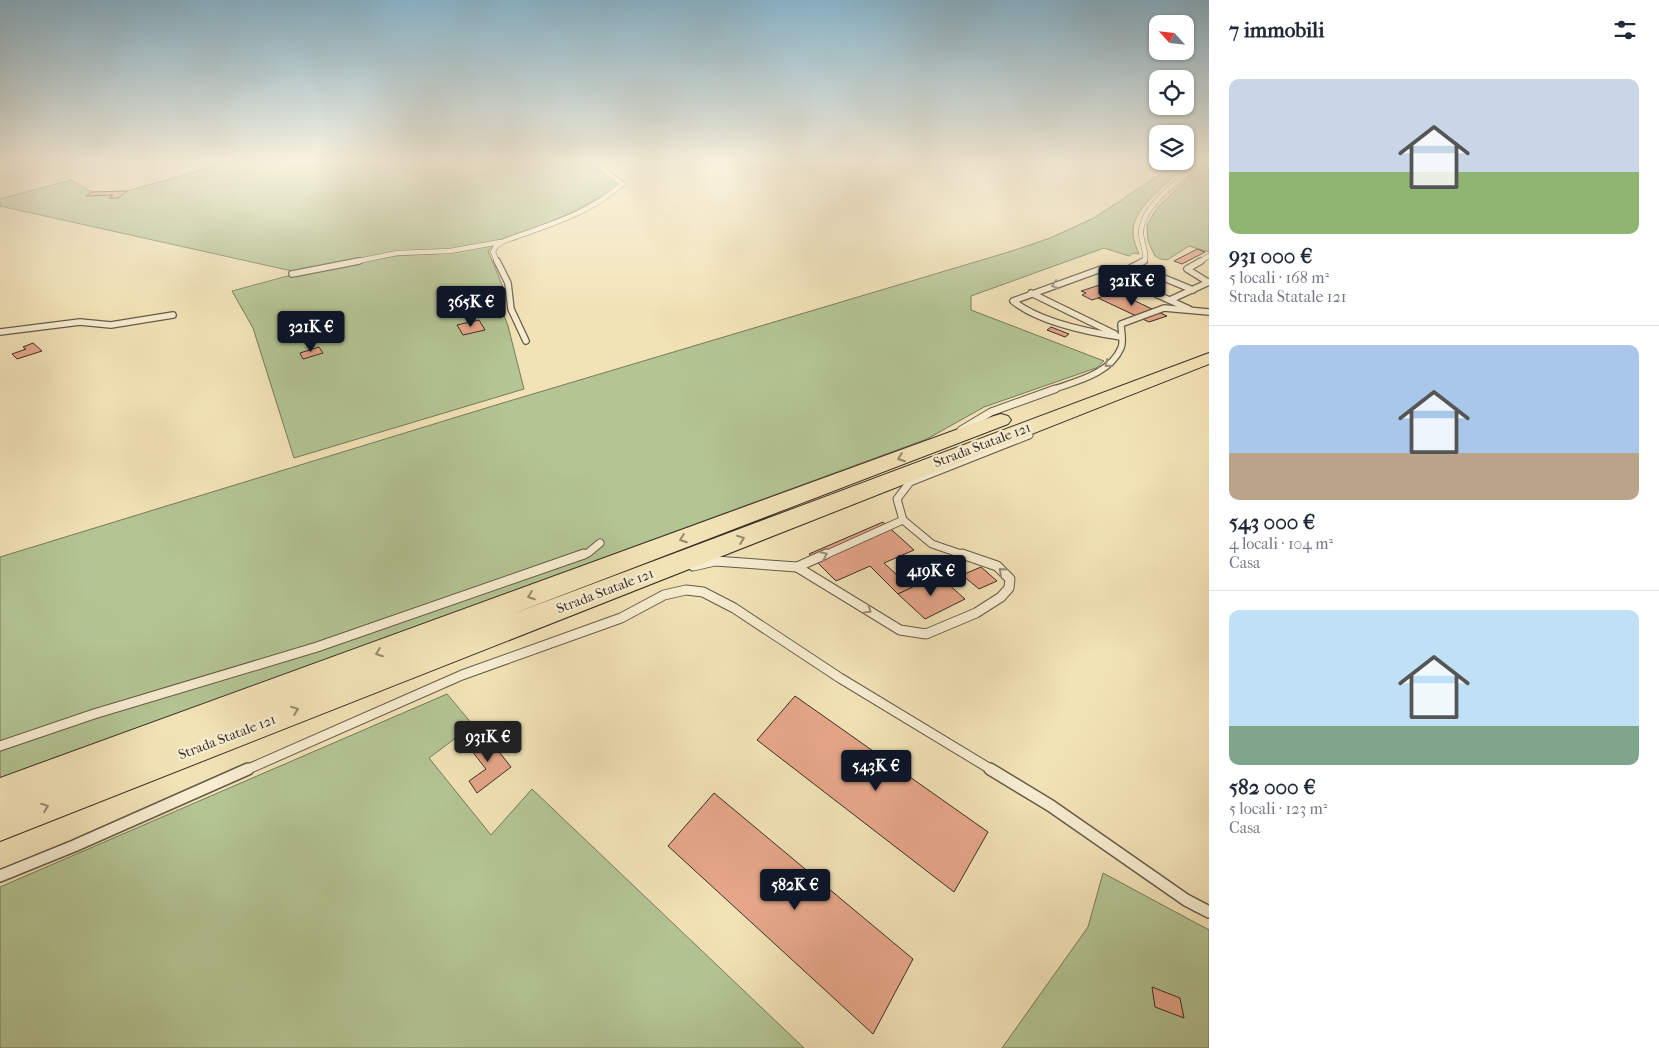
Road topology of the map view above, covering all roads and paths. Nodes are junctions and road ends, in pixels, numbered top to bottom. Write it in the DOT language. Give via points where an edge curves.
graph roads {
  1 [pos="580,211"];
  2 [pos="1148,211"];
  3 [pos="504,241"];
  4 [pos="1209,256"];
  5 [pos="1135,266"];
  6 [pos="292,274"];
  7 [pos="1116,275"];
  8 [pos="1209,282"];
  9 [pos="1193,290"];
  10 [pos="1031,293"];
  11 [pos="1170,300"];
  12 [pos="1209,312"];
  13 [pos="1197,313"];
  14 [pos="173,315"];
  15 [pos="0,332"];
  16 [pos="1121,337"];
  17 [pos="526,341"];
  18 [pos="1209,343"];
  19 [pos="1209,358"];
  20 [pos="1080,408"];
  21 [pos="935,445"];
  22 [pos="902,520"];
  23 [pos="600,543"];
  24 [pos="797,566"];
  25 [pos="527,630"];
  26 [pos="500,641"];
  27 [pos="427,660"];
  28 [pos="0,746"];
  29 [pos="0,794"];
  30 [pos="0,824"];
  31 [pos="0,876"];
  32 [pos="1209,912"];
  1 -- 3 [label="lane"];
  2 -- 5 [label="lane" via="1142,223 1141,240 1146,255 1143,262"];
  3 -- 6 [label="lane" via="450,251 397,254"];
  3 -- 17 [label="lane" via="493,252 508,283 511,309"];
  4 -- 8 [label="lane" via="1187,270"];
  5 -- 7 [label="lane"];
  5 -- 9 [label="lane"];
  7 -- 10 [label="lane, one-way" via="1101,269"];
  7 -- 11 [label="lane"];
  8 -- 9 [label="lane"];
  9 -- 11 [label="lane"];
  10 -- 16 [label="lane"];
  10 -- 16 [label="lane" via="1013,301 1023,308 1086,332"];
  11 -- 13 [label="lane"];
  12 -- 13 [label="lane"];
  13 -- 16 [label="lane" via="1164,308 1121,324"];
  14 -- 15 [label="lane" via="112,325 80,322"];
  16 -- 21 [label="lane, one-way" via="1122,346 1112,363 1090,376 991,412"];
  18 -- 21 [label="main road, Strada Statale 121"];
  19 -- 20 [label="main road, Strada Statale 121"];
  20 -- 22 [label="lane" via="1042,430 910,482 897,499"];
  27 -- 20 [label="main road, Strada Statale 121, one-way"];
  21 -- 29 [label="main road, Strada Statale 121, one-way"];
  24 -- 22 [label="lane, one-way"];
  24 -- 22 [label="lane, one-way" via="900,630 926,634 976,613 1009,588 1010,579 1004,570 978,558 943,549"];
  23 -- 28 [label="lane" via="588,553 317,647 94,714"];
  24 -- 25 [label="lane" via="715,561"];
  26 -- 27 [label="lane"];
  30 -- 27 [label="main road, Strada Statale 121, one-way"];
  31 -- 32 [label="lane" via="462,675 621,618 664,595 686,590 703,592 734,608 840,678 1051,806 1186,900"];
}
